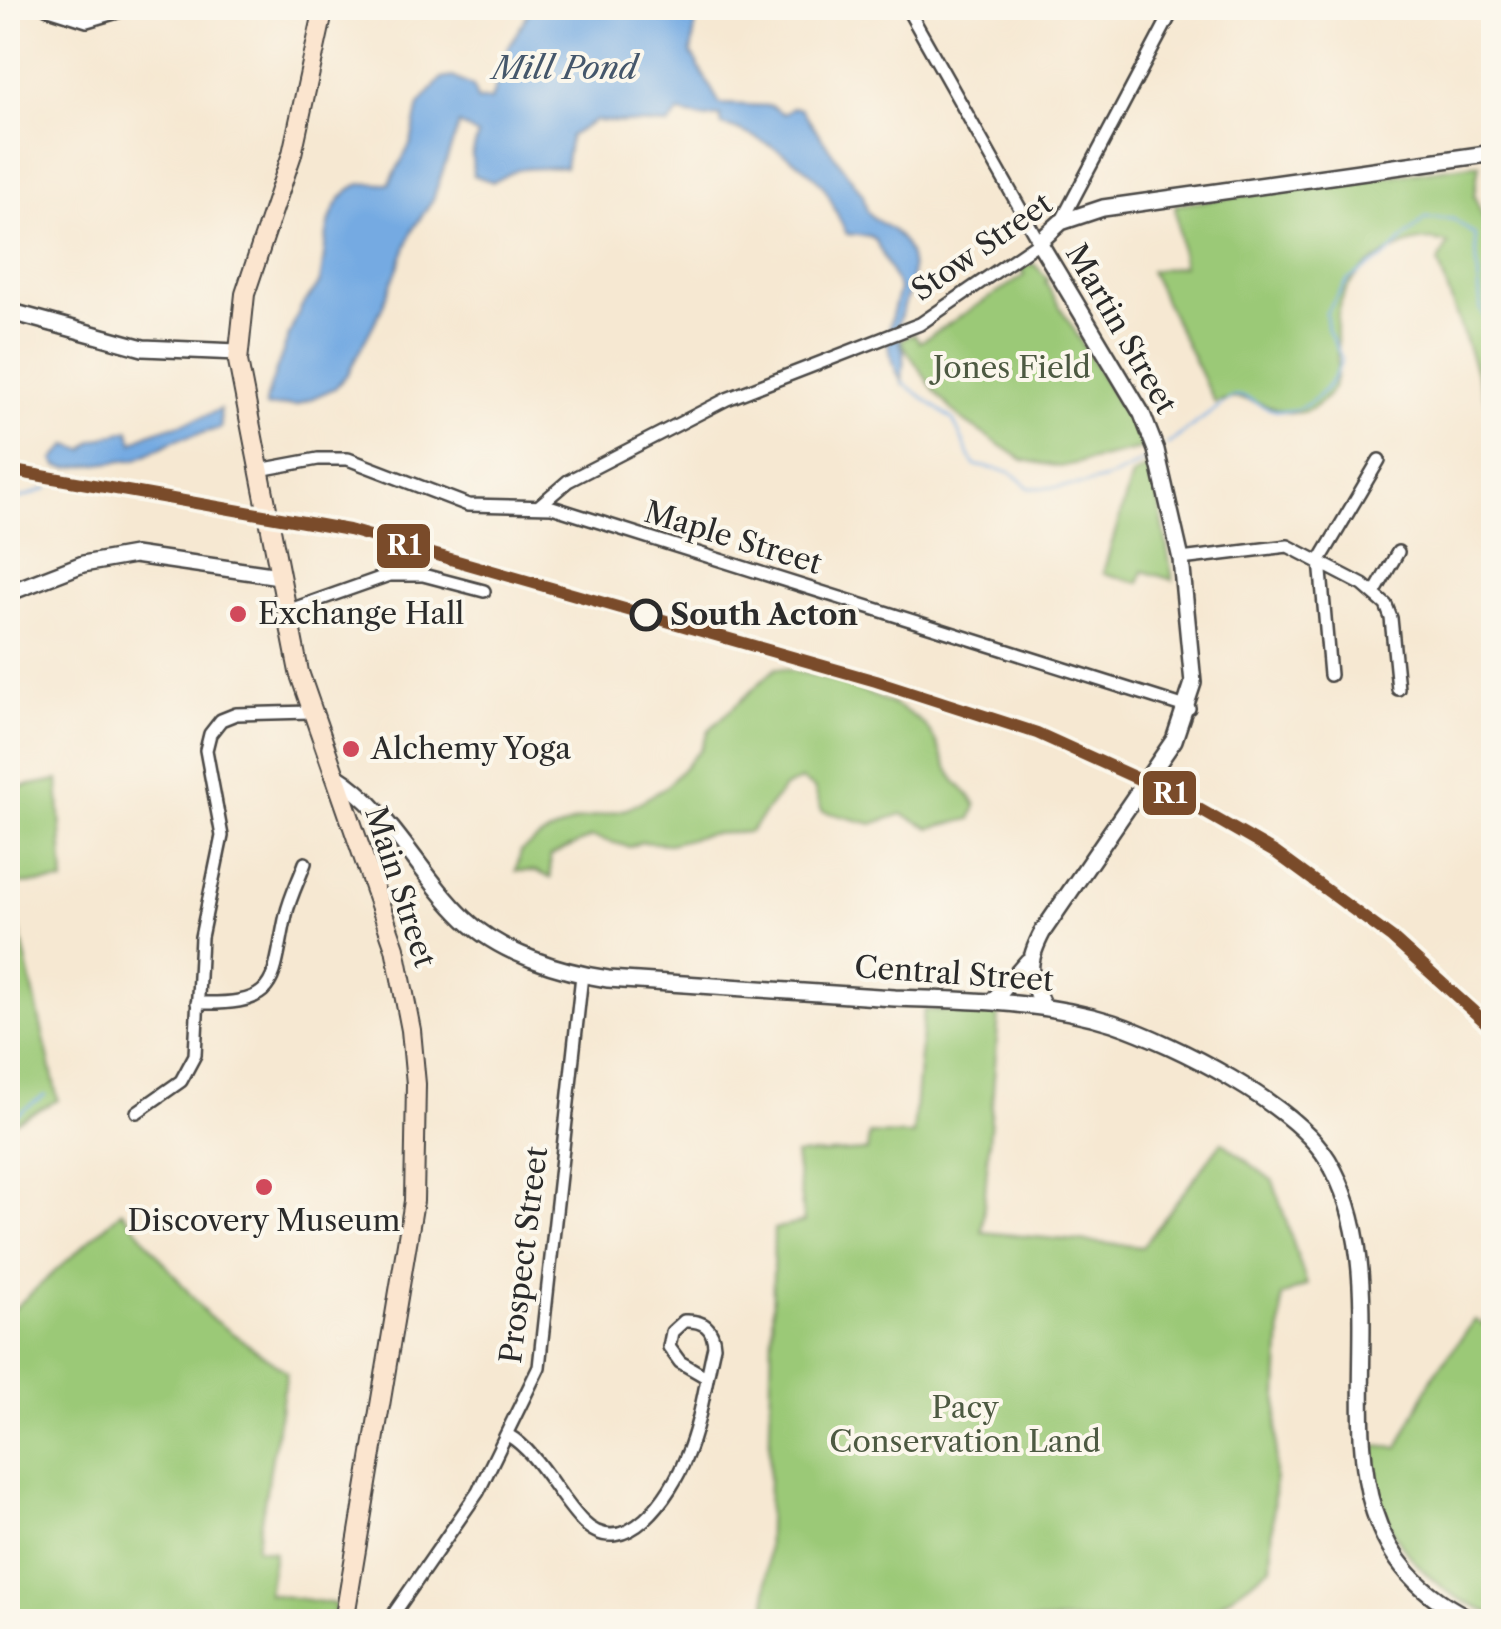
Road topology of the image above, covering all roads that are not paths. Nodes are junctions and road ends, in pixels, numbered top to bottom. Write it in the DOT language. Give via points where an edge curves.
graph roads {
  1 [pos="46,8"];
  2 [pos="131,8"];
  3 [pos="324,8"];
  4 [pos="907,8"];
  5 [pos="1174,8"];
  6 [pos="1494,153"];
  7 [pos="1061,222"];
  8 [pos="1040,242"];
  9 [pos="8,312"];
  10 [pos="238,352"];
  11 [pos="1378,460"];
  12 [pos="261,479"];
  13 [pos="540,505"];
  14 [pos="1398,552"];
  15 [pos="1182,559"];
  16 [pos="1320,560"];
  17 [pos="279,576"];
  18 [pos="484,591"];
  19 [pos="1375,592"];
  20 [pos="8,593"];
  21 [pos="286,612"];
  22 [pos="1330,675"];
  23 [pos="1398,688"];
  24 [pos="1188,708"];
  25 [pos="310,712"];
  26 [pos="334,775"];
  27 [pos="305,862"];
  28 [pos="1028,961"];
  29 [pos="582,975"];
  30 [pos="992,1002"];
  31 [pos="197,1004"];
  32 [pos="1043,1006"];
  33 [pos="137,1112"];
  34 [pos="706,1376"];
  35 [pos="508,1435"];
  36 [pos="344,1622"];
  37 [pos="388,1622"];
  38 [pos="1477,1622"];
  1 -- 2 [label="street" via="87,21"];
  3 -- 10 [label="main road, Main Street" via="292,154 246,288"];
  4 -- 8 [label="street, Martin Street"];
  5 -- 7 [label="street"];
  6 -- 7 [label="street, Stow Street" via="1112,206"];
  7 -- 8 [label="street, Stow Street"];
  8 -- 13 [label="street, Stow Street" via="902,333 712,406 568,481"];
  8 -- 15 [label="street, Martin Street" via="1142,414"];
  9 -- 10 [label="street" via="143,348"];
  10 -- 12 [label="main road, Main Street"];
  11 -- 16 [label="street"];
  12 -- 13 [label="street, Maple Street" via="318,459 348,459 468,505"];
  12 -- 17 [label="main road, Main Street"];
  13 -- 24 [label="street, Maple Street"];
  14 -- 19 [label="street"];
  15 -- 16 [label="street" via="1277,544"];
  15 -- 24 [label="street, Martin Street" via="1193,664"];
  16 -- 19 [label="street"];
  16 -- 22 [label="street"];
  17 -- 20 [label="street" via="129,556 83,564"];
  17 -- 21 [label="main road, Main Street"];
  18 -- 21 [label="street" via="423,575 389,575"];
  19 -- 23 [label="street" via="1391,618"];
  21 -- 25 [label="main road, Main Street"];
  24 -- 28 [label="street, Martin Street" via="1171,745"];
  25 -- 26 [label="main road, Main Street"];
  25 -- 31 [label="street" via="236,714 210,734 206,750 222,836 206,904"];
  26 -- 29 [label="street, Central Street" via="384,819 472,925"];
  26 -- 36 [label="main road, Main Street" via="395,948 412,1030 418,1132 409,1243"];
  27 -- 31 [label="street" via="287,911 279,966 267,987 244,1002"];
  28 -- 30 [label="street, Martin Street"];
  28 -- 32 [label="street"];
  29 -- 30 [label="street, Central Street"];
  29 -- 35 [label="street, Prospect Street" via="545,1338"];
  30 -- 32 [label="street, Central Street"];
  31 -- 33 [label="street" via="189,1072"];
  32 -- 38 [label="street, Central Street" via="1118,1025 1186,1056 1290,1118 1326,1158 1354,1222 1363,1273 1362,1443 1373,1517 1413,1578"];
  34 -- 34 [label="street" via="714,1335 702,1322 684,1321 672,1332 670,1347 680,1362"];
  34 -- 35 [label="street" via="686,1460 649,1516 615,1536 584,1524"];
  35 -- 37 [label="street, Prospect Street" via="478,1492"];
}
